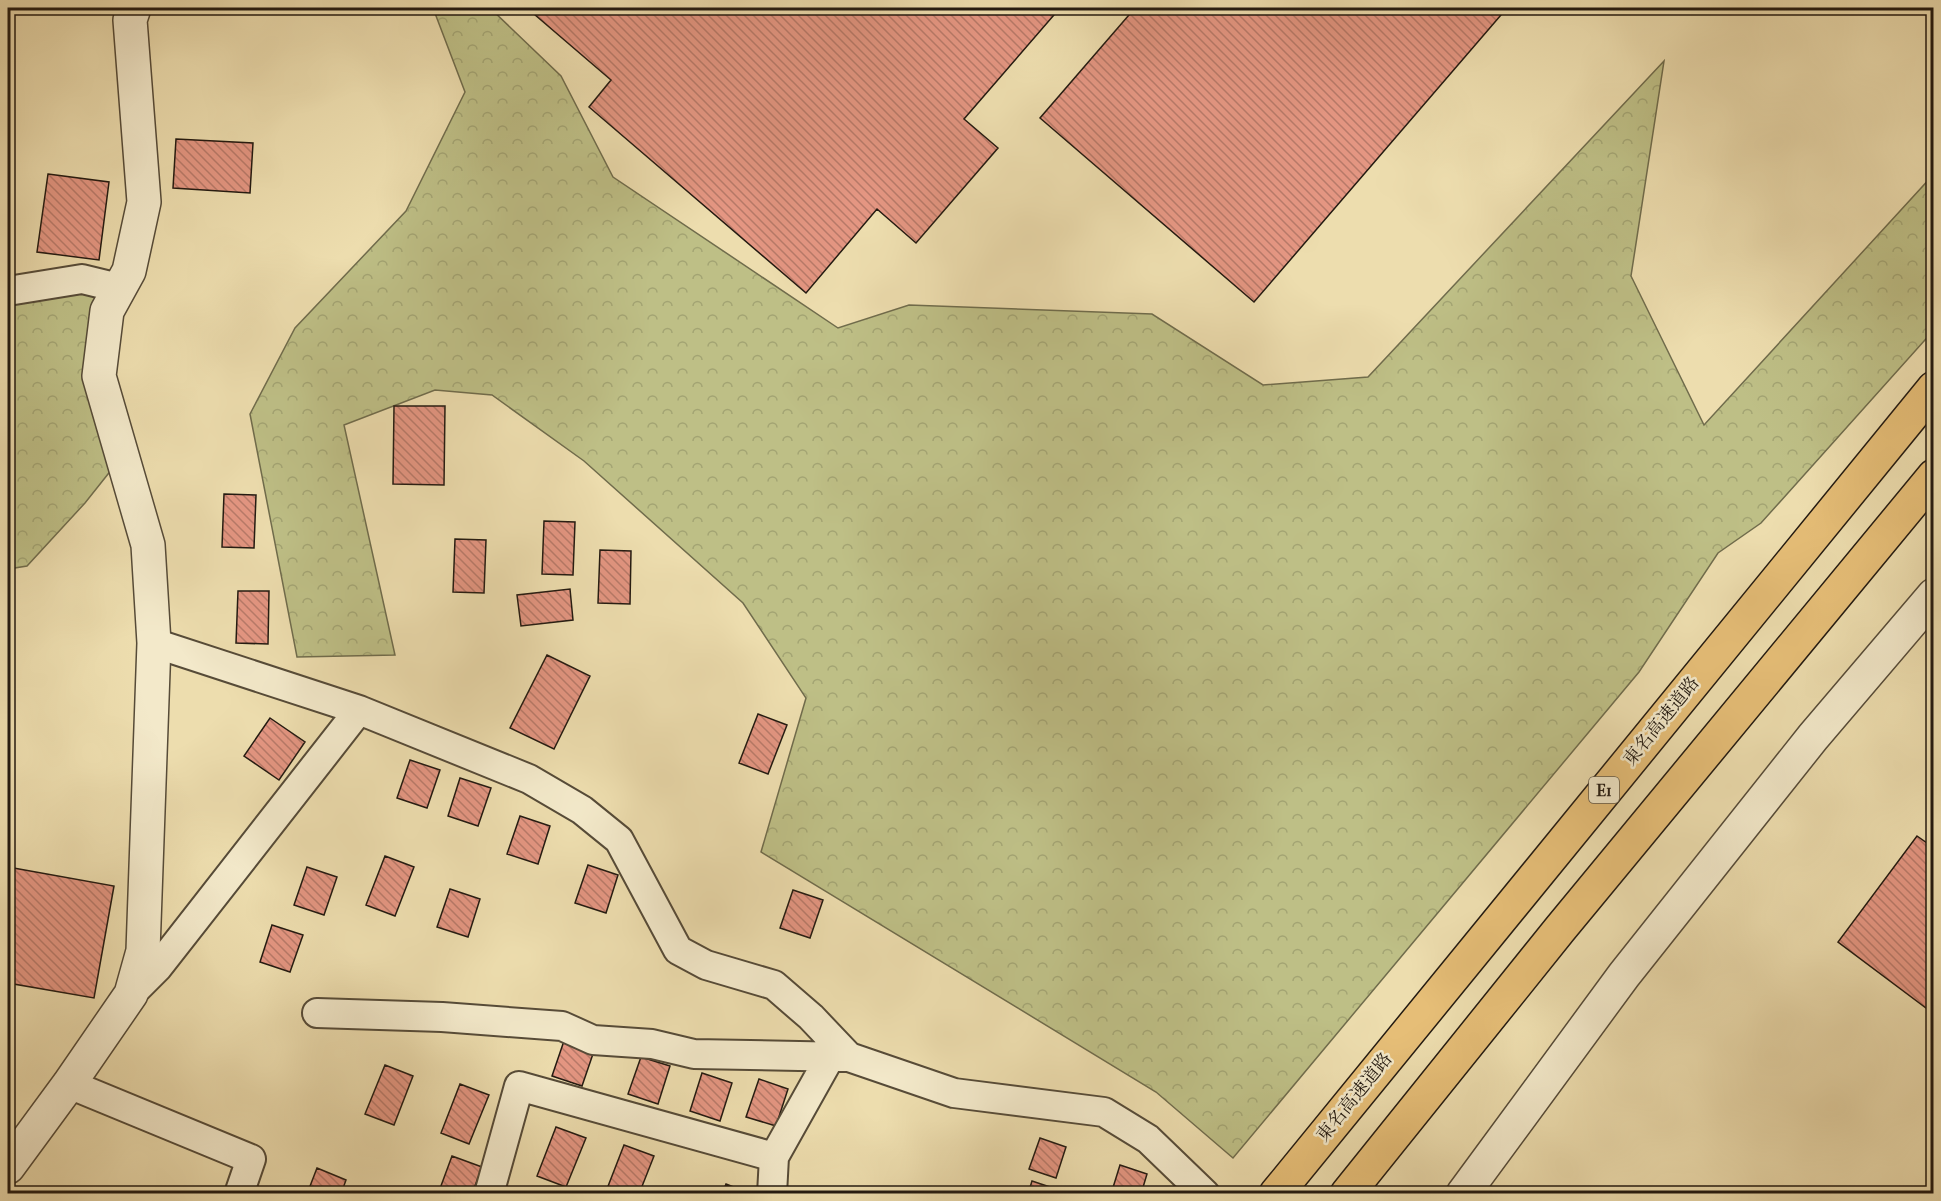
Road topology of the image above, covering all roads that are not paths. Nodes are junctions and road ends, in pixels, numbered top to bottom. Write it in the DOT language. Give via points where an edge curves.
graph roads {
  1 [pos="134,8"];
  2 [pos="119,288"];
  3 [pos="8,291"];
  4 [pos="1934,388"];
  5 [pos="1934,476"];
  6 [pos="1934,595"];
  7 [pos="154,643"];
  8 [pos="359,710"];
  9 [pos="130,994"];
  10 [pos="317,1013"];
  11 [pos="840,1057"];
  12 [pos="69,1084"];
  13 [pos="774,1156"];
  14 [pos="8,1167"];
  15 [pos="239,1194"];
  16 [pos="489,1194"];
  17 [pos="772,1194"];
  18 [pos="1205,1194"];
  19 [pos="1276,1194"];
  20 [pos="1347,1194"];
  21 [pos="1463,1194"];
  1 -- 2 [label="street" via="129,20 144,202 129,271"];
  2 -- 3 [label="street" via="82,279"];
  2 -- 7 [label="street" via="107,311 99,376 148,544"];
  4 -- 19 [label="highway, 東名高速道路 / E1"];
  5 -- 20 [label="highway"];
  6 -- 21 [label="street" via="1814,737 1624,975"];
  7 -- 8 [label="street"];
  7 -- 9 [label="street" via="143,951"];
  8 -- 9 [label="street" via="158,968"];
  8 -- 11 [label="street" via="529,779 582,810 619,840 678,950 706,965 774,985 811,1017"];
  9 -- 12 [label="street"];
  10 -- 11 [label="street" via="562,1026 593,1040 652,1044 694,1054"];
  11 -- 13 [label="street"];
  11 -- 18 [label="street" via="954,1094 1104,1112 1148,1139"];
  12 -- 14 [label="street"];
  12 -- 15 [label="street" via="251,1159"];
  13 -- 16 [label="street" via="519,1086"];
  13 -- 17 [label="street"];
}
